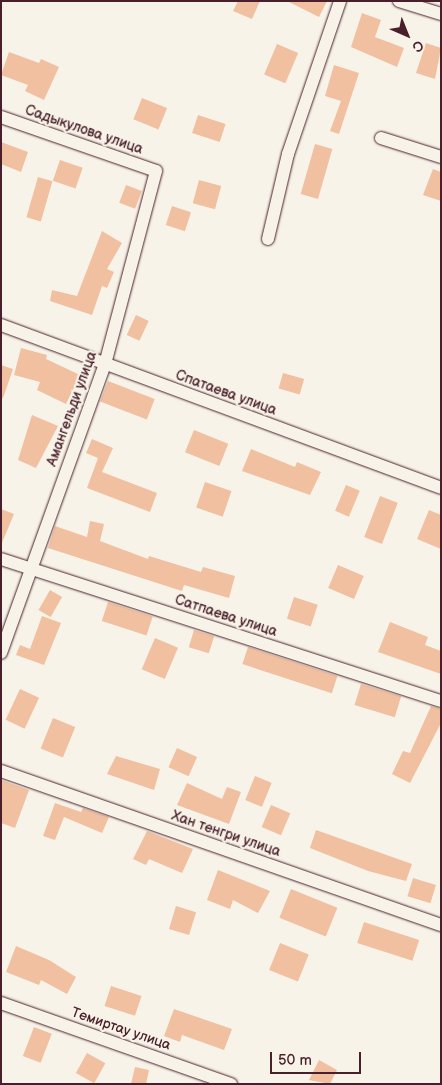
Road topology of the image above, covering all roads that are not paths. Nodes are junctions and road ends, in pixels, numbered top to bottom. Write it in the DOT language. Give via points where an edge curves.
graph roads {
  1 [pos="340,1"];
  2 [pos="400,1"];
  3 [pos="441,14"];
  4 [pos="1,117"];
  5 [pos="381,138"];
  6 [pos="441,157"];
  7 [pos="156,171"];
  8 [pos="268,239"];
  9 [pos="1,325"];
  10 [pos="105,364"];
  11 [pos="441,488"];
  12 [pos="1,558"];
  13 [pos="29,568"];
  14 [pos="1,653"];
  15 [pos="441,701"];
  16 [pos="1,771"];
  17 [pos="441,926"];
  18 [pos="1,1003"];
  19 [pos="231,1084"];
  1 -- 8 [label="street" via="288,154"];
  2 -- 3 [label="street"];
  4 -- 7 [label="street, Садыкулова улица"];
  5 -- 6 [label="street"];
  7 -- 10 [label="street, Амангельди улица"];
  9 -- 10 [label="street, Спатаева улица"];
  10 -- 11 [label="street, Спатаева улица"];
  10 -- 13 [label="street, Амангельди улица"];
  12 -- 13 [label="street, Сатпаева улица"];
  13 -- 14 [label="street, Амангельди улица"];
  13 -- 15 [label="street, Сатпаева улица"];
  16 -- 17 [label="street, Хан тенгри улица"];
  18 -- 19 [label="street, Темиртау улица"];
}
